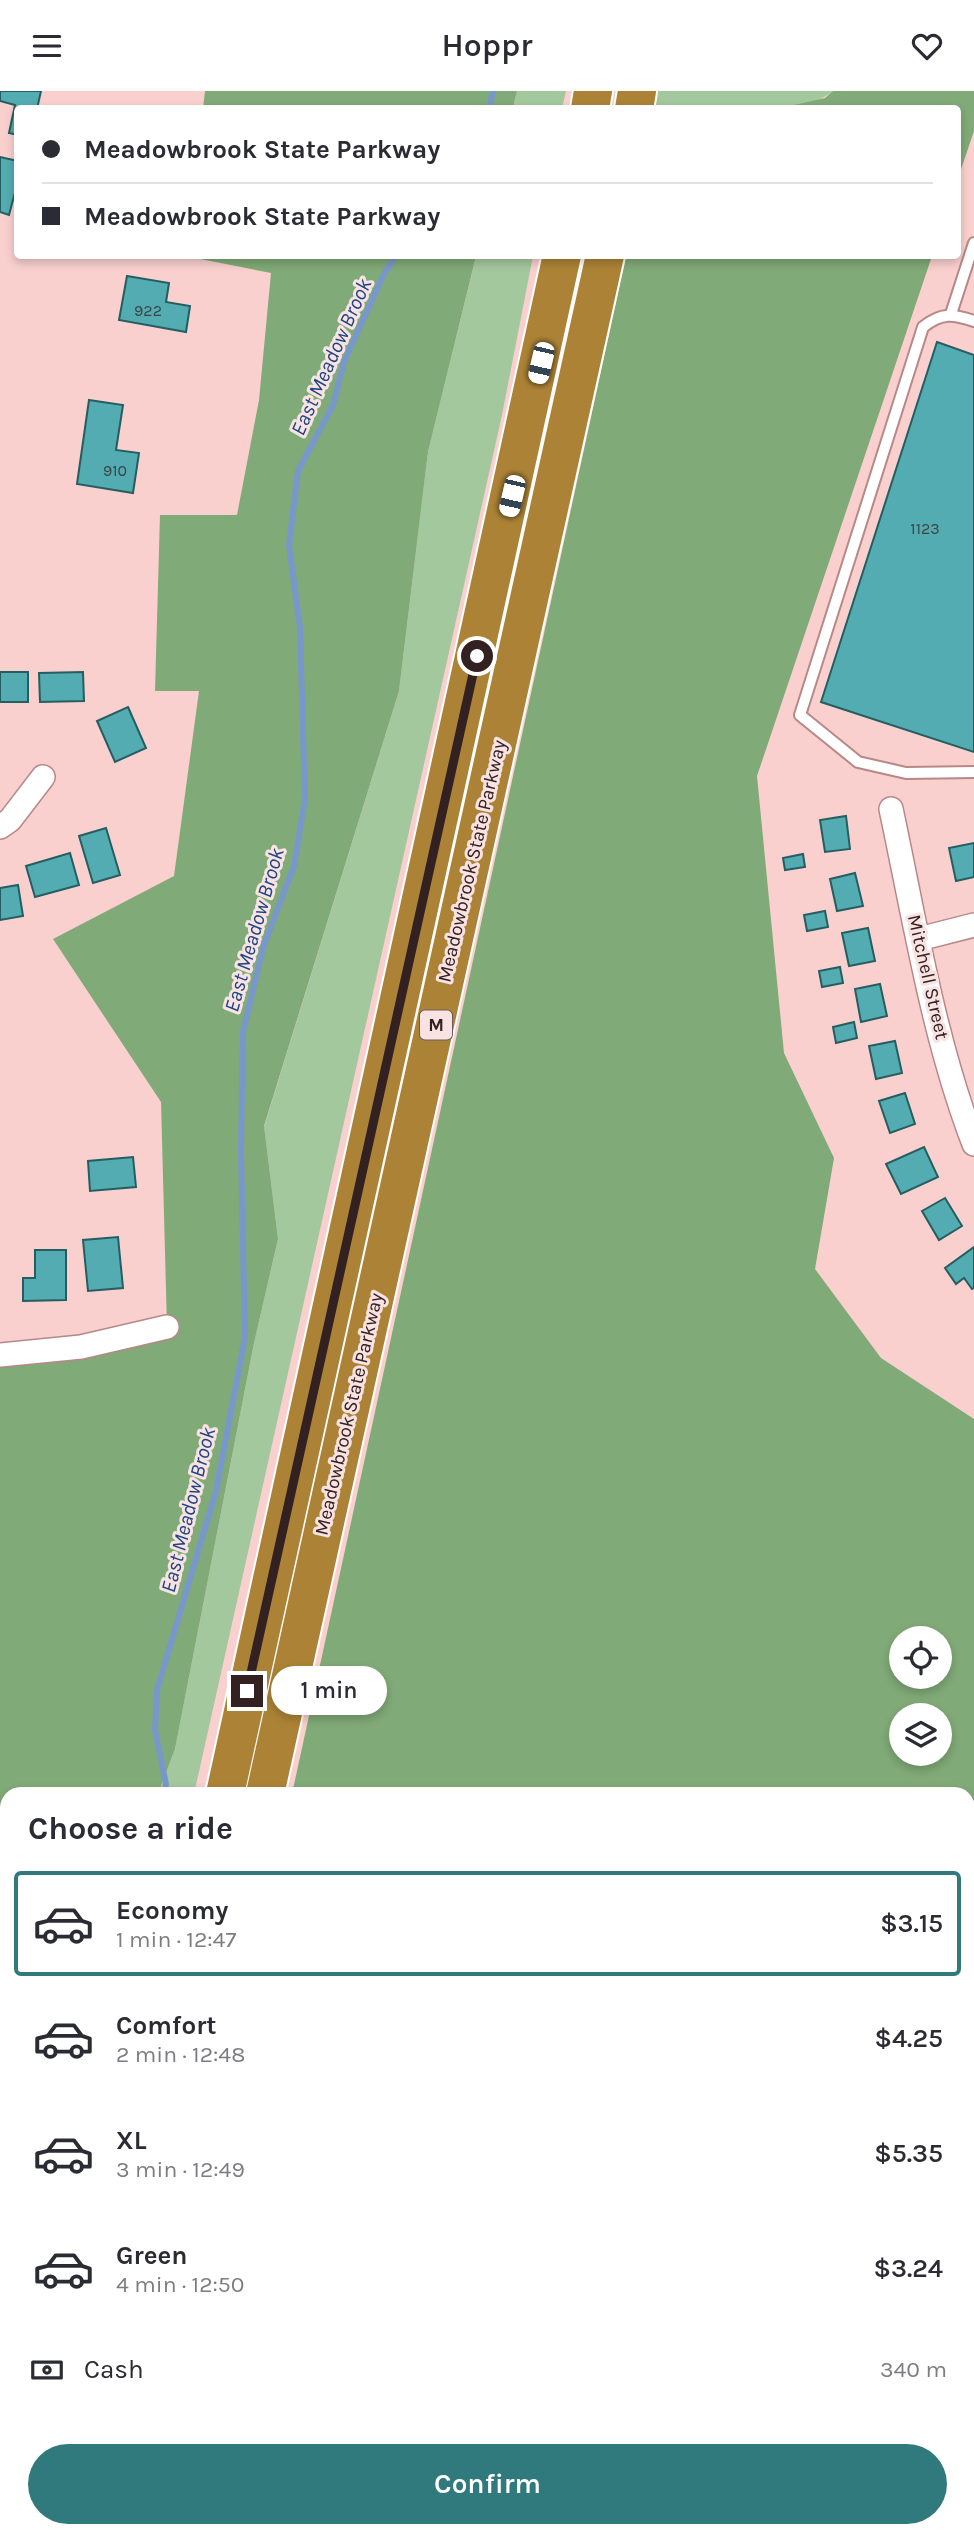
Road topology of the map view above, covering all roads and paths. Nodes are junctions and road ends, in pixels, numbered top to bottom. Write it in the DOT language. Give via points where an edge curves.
graph roads {
  1 [pos="974,243"];
  2 [pos="561,259"];
  3 [pos="604,259"];
  4 [pos="951,314"];
  5 [pos="974,321"];
  6 [pos="974,772"];
  7 [pos="43,777"];
  8 [pos="891,809"];
  9 [pos="0,827"];
  10 [pos="974,925"];
  11 [pos="919,939"];
  12 [pos="974,1144"];
  13 [pos="167,1327"];
  14 [pos="0,1355"];
  15 [pos="227,1787"];
  16 [pos="267,1787"];
  1 -- 4 [label="lane"];
  2 -- 15 [label="highway, Meadowbrook State Parkway / M"];
  3 -- 16 [label="highway, Meadowbrook State Parkway / M"];
  4 -- 5 [label="lane"];
  4 -- 6 [label="lane" via="935,317 923,327 800,715 858,762 906,772"];
  7 -- 9 [label="street"];
  8 -- 11 [label="street, Mitchell Street"];
  10 -- 11 [label="street"];
  11 -- 12 [label="street, Mitchell Street" via="959,1105"];
  13 -- 14 [label="street" via="81,1347"];
}
